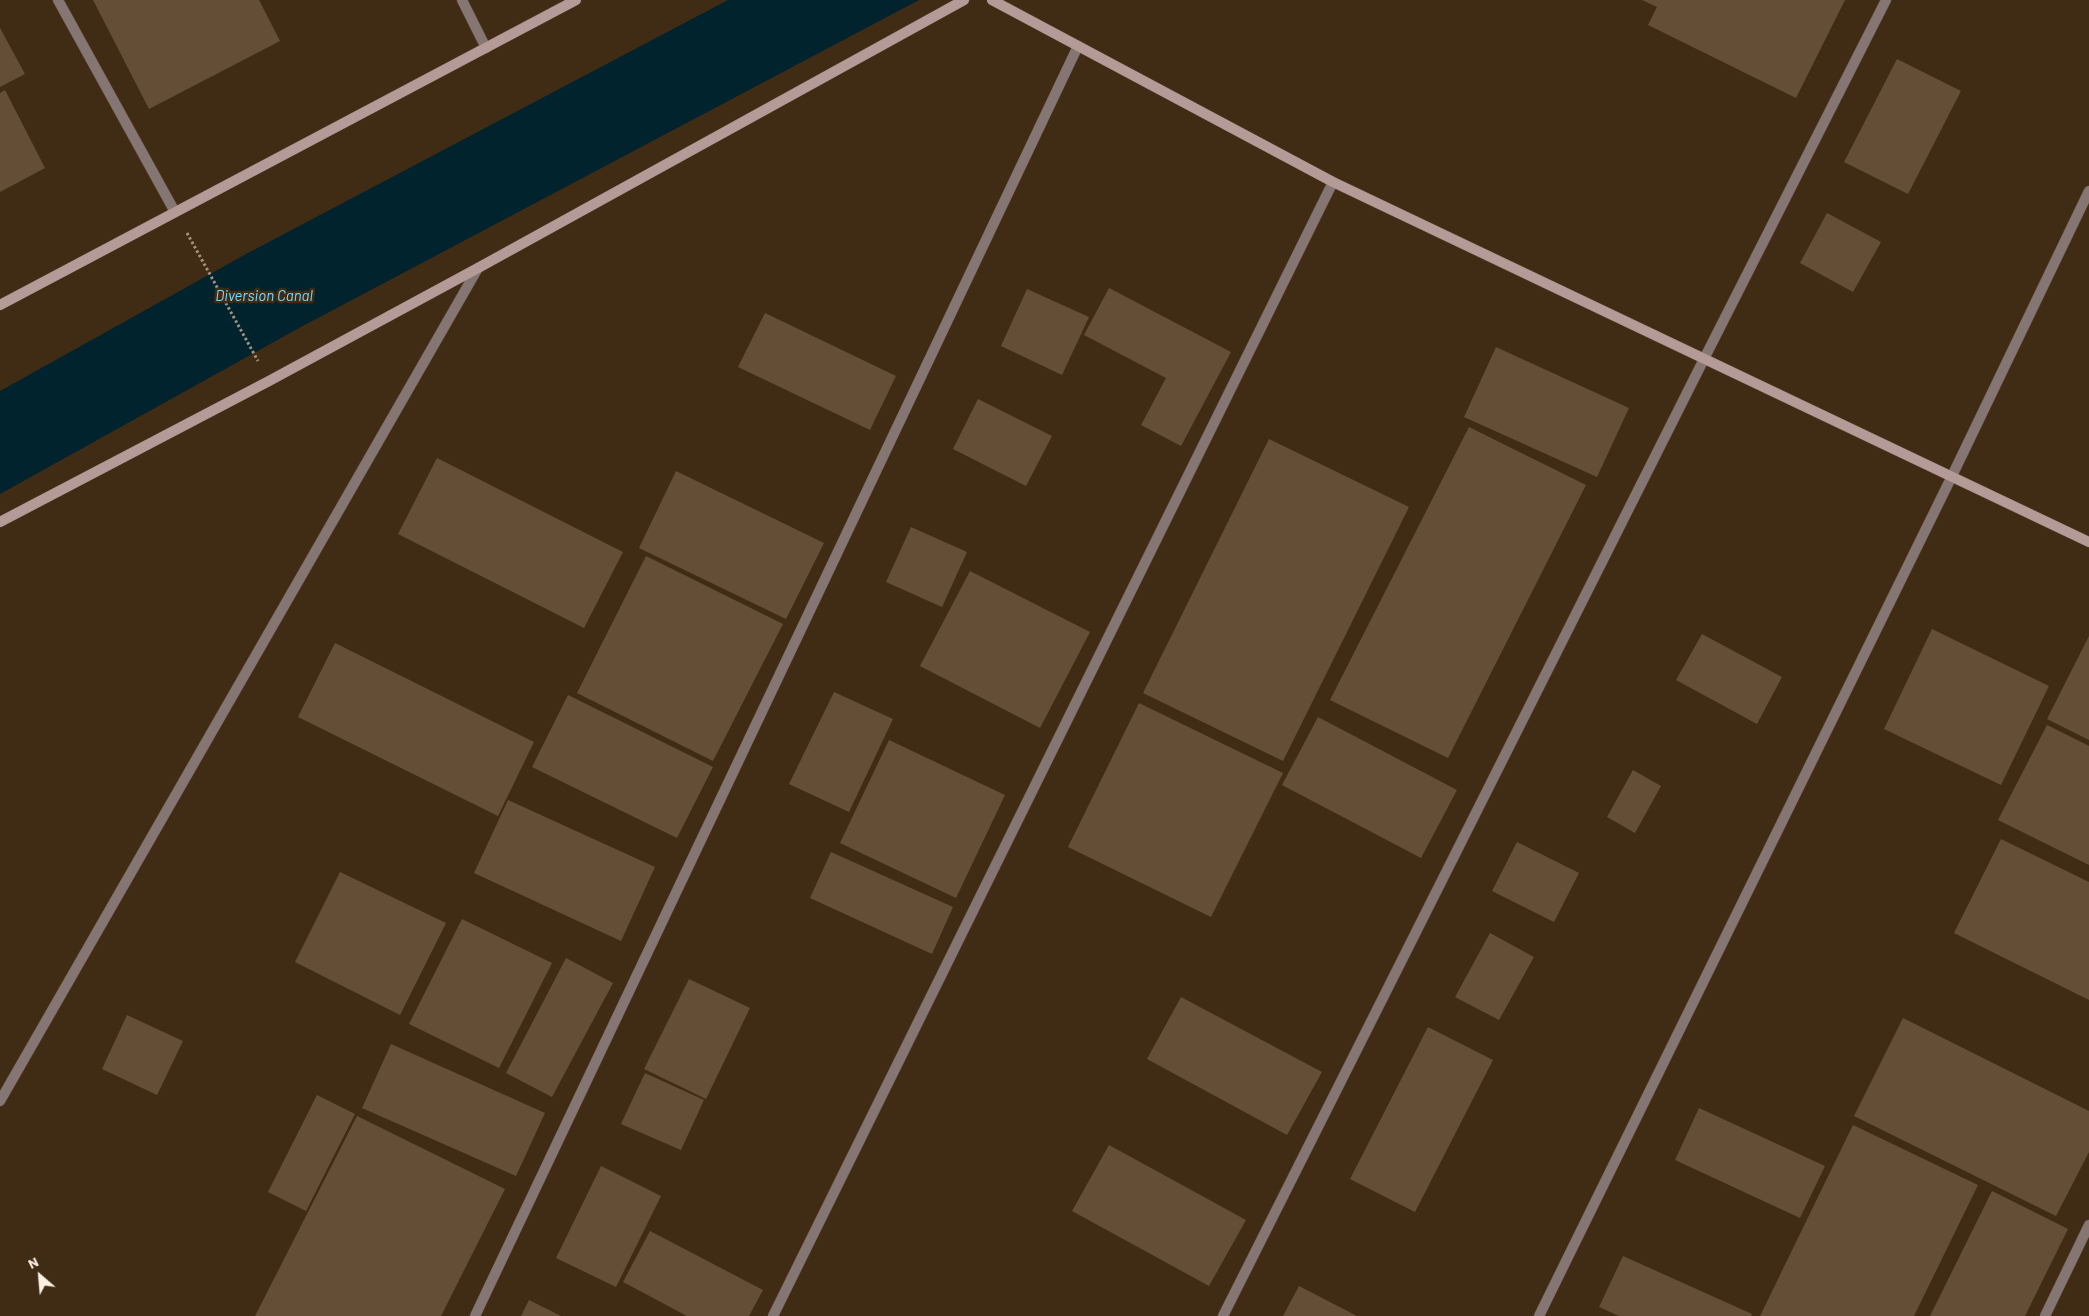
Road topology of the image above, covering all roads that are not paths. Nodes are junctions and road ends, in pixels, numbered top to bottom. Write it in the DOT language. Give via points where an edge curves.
graph roads {
  1 [pos="58,0"];
  2 [pos="462,0"];
  3 [pos="576,0"];
  4 [pos="964,0"];
  5 [pos="992,0"];
  6 [pos="1886,0"];
  7 [pos="1078,46"];
  8 [pos="486,48"];
  9 [pos="1333,182"];
  10 [pos="2089,191"];
  11 [pos="175,212"];
  12 [pos="478,268"];
  13 [pos="0,305"];
  14 [pos="1704,358"];
  15 [pos="1952,476"];
  16 [pos="0,522"];
  17 [pos="2089,542"];
  18 [pos="0,1101"];
  19 [pos="2089,1225"];
  20 [pos="475,1316"];
  21 [pos="773,1316"];
  22 [pos="1224,1316"];
  23 [pos="1539,1316"];
  24 [pos="2045,1316"];
  1 -- 11 [label="street"];
  2 -- 8 [label="street"];
  3 -- 8 [label="street"];
  4 -- 12 [label="street"];
  5 -- 7 [label="street"];
  6 -- 14 [label="street"];
  7 -- 9 [label="street"];
  7 -- 20 [label="street"];
  8 -- 11 [label="street"];
  9 -- 14 [label="street"];
  9 -- 21 [label="street"];
  10 -- 15 [label="street"];
  11 -- 13 [label="street"];
  12 -- 16 [label="street" via="269,382"];
  12 -- 18 [label="street"];
  14 -- 15 [label="street"];
  14 -- 22 [label="street"];
  15 -- 17 [label="street"];
  15 -- 23 [label="street"];
  19 -- 24 [label="street"];
}
